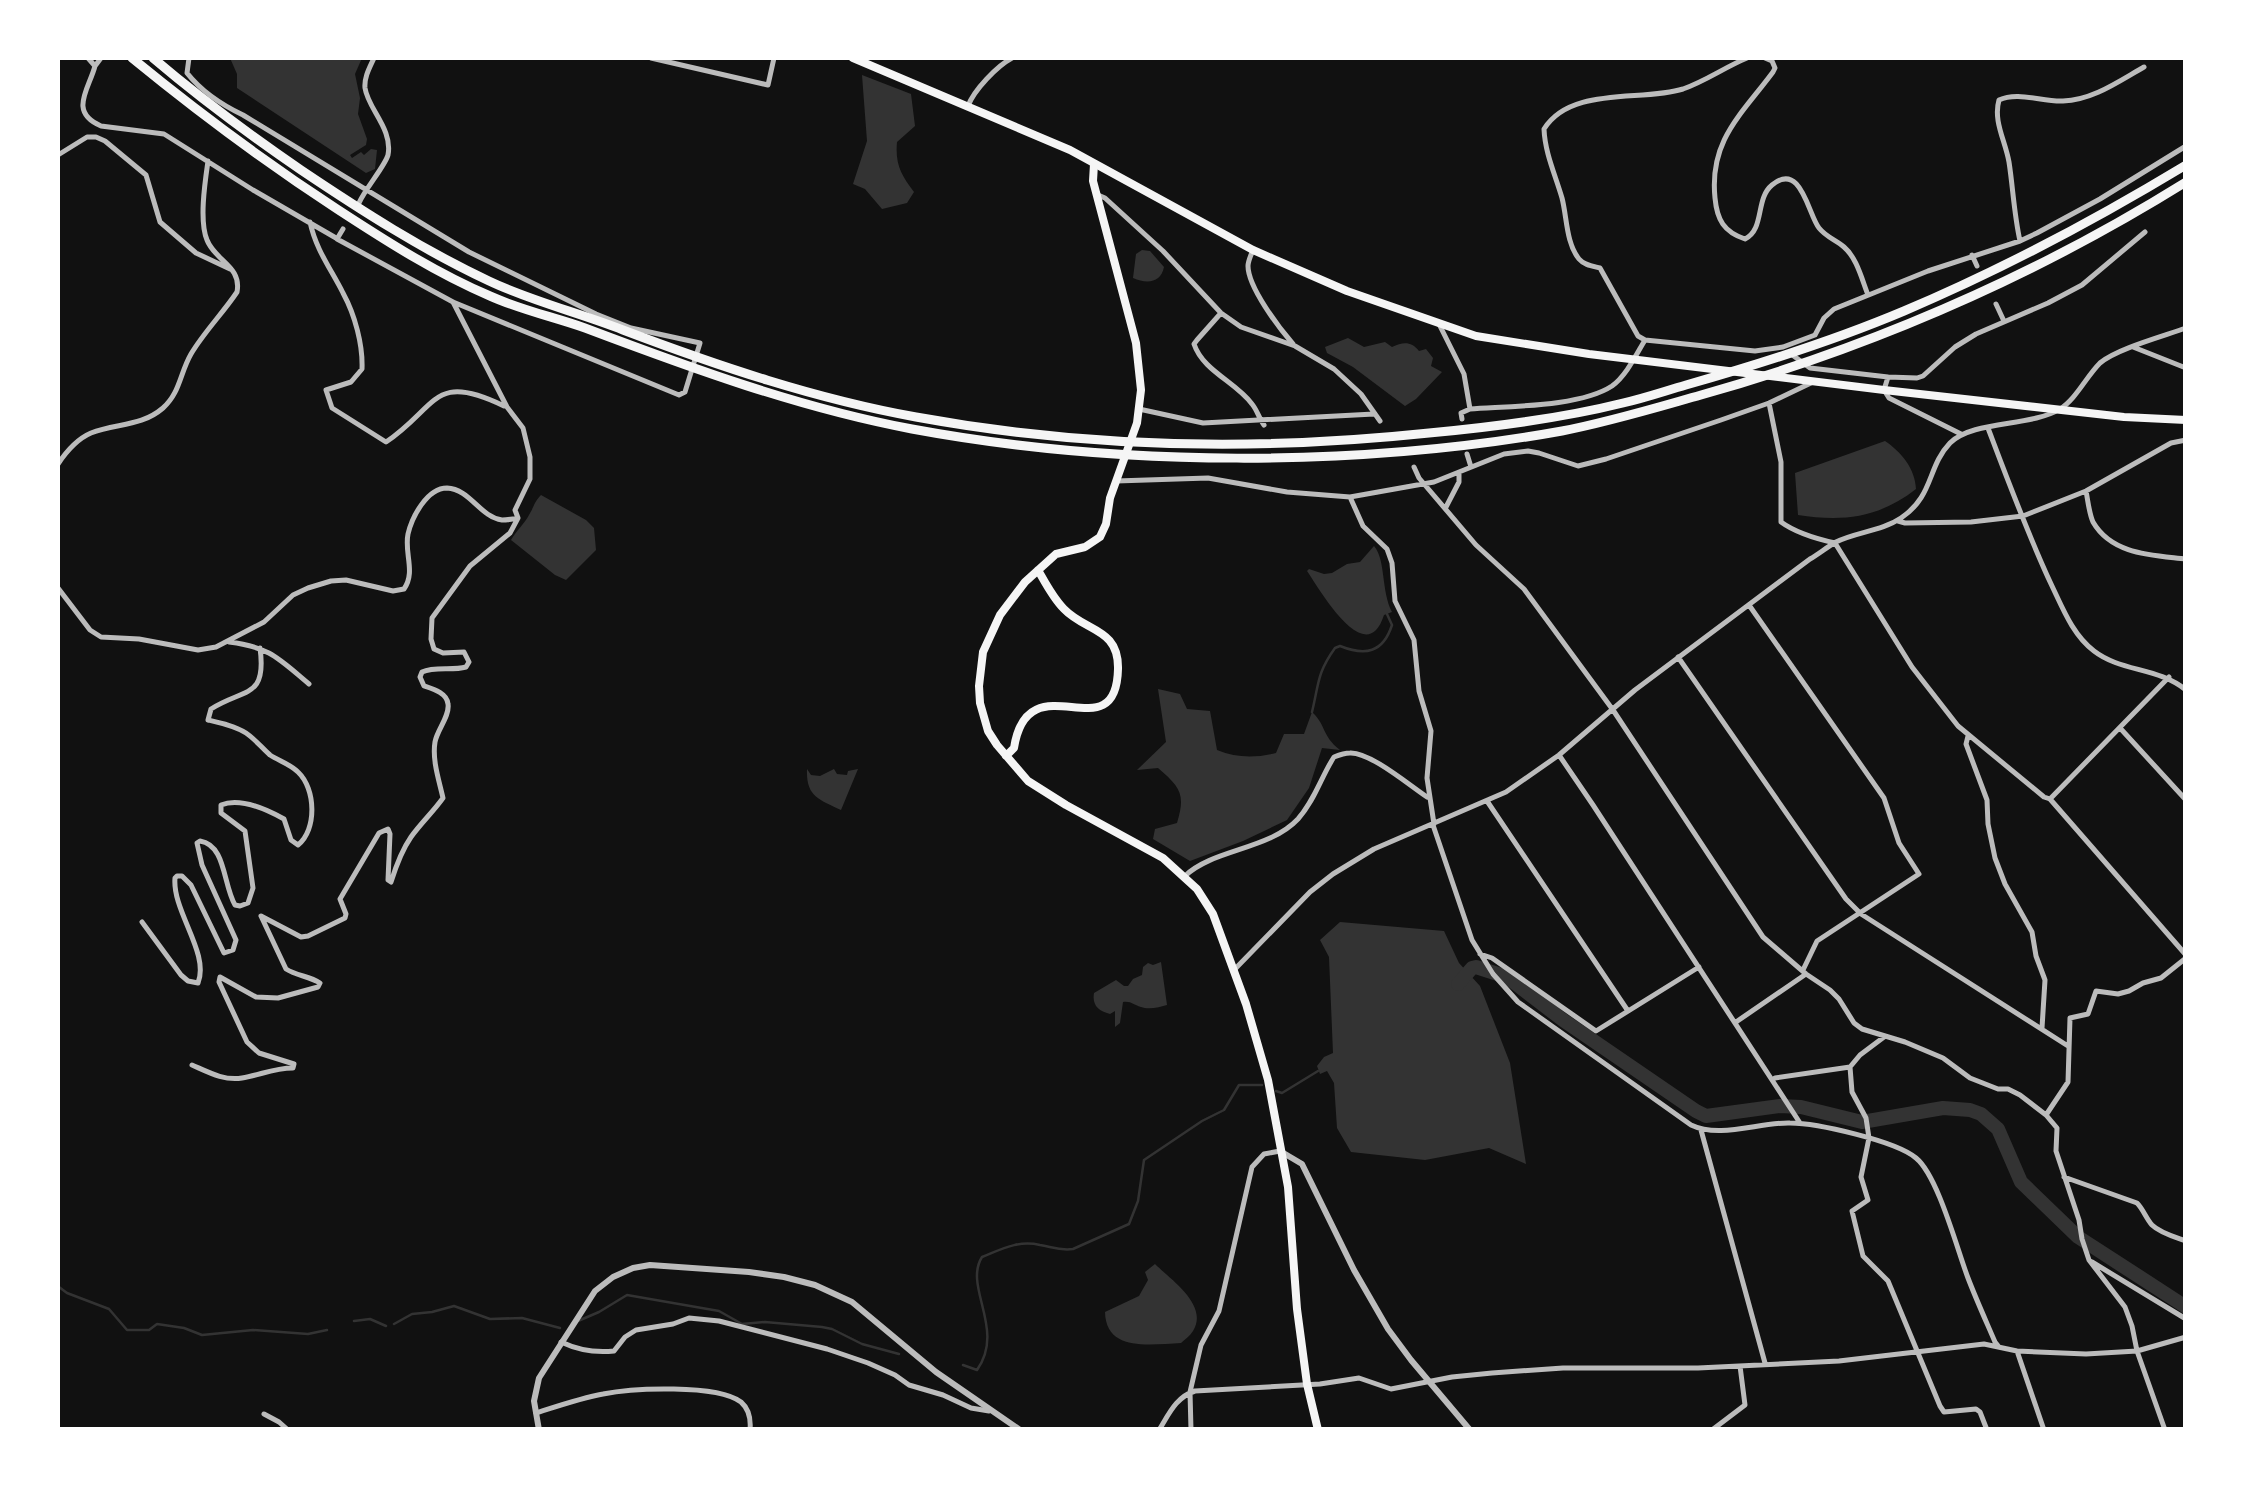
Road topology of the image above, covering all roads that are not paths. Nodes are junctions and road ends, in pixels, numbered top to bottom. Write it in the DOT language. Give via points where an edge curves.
graph roads {
  1 [pos="88,58"];
  2 [pos="101,58"];
  3 [pos="132,58"];
  4 [pos="153,58"];
  5 [pos="189,58"];
  6 [pos="374,58"];
  7 [pos="651,58"];
  8 [pos="774,58"];
  9 [pos="853,58"];
  10 [pos="1012,58"];
  11 [pos="1747,58"];
  12 [pos="1765,58"];
  13 [pos="95,66"];
  14 [pos="2144,67"];
  15 [pos="968,106"];
  16 [pos="2186,146"];
  17 [pos="58,155"];
  18 [pos="208,162"];
  19 [pos="1094,164"];
  20 [pos="2186,166"];
  21 [pos="2186,182"];
  22 [pos="364,190"];
  23 [pos="1098,195"];
  24 [pos="359,203"];
  25 [pos="310,222"];
  26 [pos="342,229"];
  27 [pos="2145,232"];
  28 [pos="337,239"];
  29 [pos="2020,241"];
  30 [pos="1253,250"];
  31 [pos="1972,255"];
  32 [pos="1976,266"];
  33 [pos="234,271"];
  34 [pos="1868,295"];
  35 [pos="453,302"];
  36 [pos="1996,304"];
  37 [pos="1221,313"];
  38 [pos="2004,320"];
  39 [pos="1438,322"];
  40 [pos="2186,328"];
  41 [pos="1643,343"];
  42 [pos="1295,346"];
  43 [pos="1783,347"];
  44 [pos="2133,348"];
  45 [pos="2186,368"];
  46 [pos="1888,377"];
  47 [pos="1815,381"];
  48 [pos="1884,390"];
  49 [pos="1769,403"];
  50 [pos="506,407"];
  51 [pos="1139,409"];
  52 [pos="2060,409"];
  53 [pos="1470,410"];
  54 [pos="1374,414"];
  55 [pos="1462,419"];
  56 [pos="2186,420"];
  57 [pos="1380,421"];
  58 [pos="1262,423"];
  59 [pos="1988,428"];
  60 [pos="1961,434"];
  61 [pos="2186,440"];
  62 [pos="1467,454"];
  63 [pos="58,464"];
  64 [pos="1414,467"];
  65 [pos="1471,467"];
  66 [pos="1459,473"];
  67 [pos="1117,479"];
  68 [pos="1286,481"];
  69 [pos="1424,484"];
  70 [pos="2086,491"];
  71 [pos="1287,492"];
  72 [pos="1350,497"];
  73 [pos="1445,508"];
  74 [pos="2023,516"];
  75 [pos="518,518"];
  76 [pos="1898,521"];
  77 [pos="1835,543"];
  78 [pos="2186,559"];
  79 [pos="1038,570"];
  80 [pos="58,588"];
  81 [pos="1749,605"];
  82 [pos="226,642"];
  83 [pos="260,648"];
  84 [pos="1678,657"];
  85 [pos="2169,677"];
  86 [pos="309,684"];
  87 [pos="2186,690"];
  88 [pos="1612,710"];
  89 [pos="2120,728"];
  90 [pos="1968,736"];
  91 [pos="1558,755"];
  92 [pos="1006,756"];
  93 [pos="1429,798"];
  94 [pos="2050,799"];
  95 [pos="2186,800"];
  96 [pos="1487,801"];
  97 [pos="1433,824"];
  98 [pos="1185,876"];
  99 [pos="1861,914"];
  100 [pos="142,922"];
  101 [pos="1480,954"];
  102 [pos="2186,957"];
  103 [pos="1699,966"];
  104 [pos="1234,970"];
  105 [pos="1804,972"];
  106 [pos="1628,1012"];
  107 [pos="1736,1022"];
  108 [pos="2042,1028"];
  109 [pos="1884,1037"];
  110 [pos="2068,1046"];
  111 [pos="192,1065"];
  112 [pos="1850,1067"];
  113 [pos="1773,1079"];
  114 [pos="2046,1115"];
  115 [pos="1800,1124"];
  116 [pos="1701,1130"];
  117 [pos="1868,1138"];
  118 [pos="1280,1151"];
  119 [pos="2064,1177"];
  120 [pos="2186,1241"];
  121 [pos="2090,1260"];
  122 [pos="2186,1319"];
  123 [pos="2186,1337"];
  124 [pos="562,1342"];
  125 [pos="1999,1347"];
  126 [pos="2017,1351"];
  127 [pos="2137,1351"];
  128 [pos="1918,1352"];
  129 [pos="1765,1365"];
  130 [pos="1740,1366"];
  131 [pos="1429,1382"];
  132 [pos="1307,1384"];
  133 [pos="1190,1392"];
  134 [pos="992,1412"];
  135 [pos="536,1413"];
  136 [pos="264,1414"];
  137 [pos="288,1430"];
  138 [pos="539,1430"];
  139 [pos="750,1430"];
  140 [pos="1020,1430"];
  141 [pos="1158,1430"];
  142 [pos="1191,1430"];
  143 [pos="1318,1430"];
  144 [pos="1470,1430"];
  145 [pos="1712,1430"];
  146 [pos="1987,1430"];
  147 [pos="2044,1430"];
  148 [pos="2165,1430"];
  1 -- 13 [label="street"];
  2 -- 13 [label="street"];
  3 -- 21 [label="highway" via="275,168 377,235 492,297 805,403 1019,446 1140,455 1404,450 1630,416 1911,323 2117,225"];
  4 -- 20 [label="highway" via="335,192 495,284 806,392 915,417 1142,443 1398,436 1541,420 1627,402 1736,372 1903,312 2112,210"];
  5 -- 22 [label="street" via="187,73 222,105"];
  6 -- 22 [label="street" via="365,87 386,133 388,156"];
  7 -- 8 [label="street" via="768,85"];
  9 -- 15 [label="main road"];
  10 -- 15 [label="street" via="972,94"];
  11 -- 41 [label="street" via="1679,90 1572,106 1555,113 1544,129 1576,256 1600,268"];
  12 -- 34 [label="street" via="1773,72 1731,125 1716,159 1723,227 1745,239 1752,235 1767,190 1791,181 1823,233 1846,248"];
  13 -- 18 [label="street" via="82,98 93,122 164,134"];
  14 -- 29 [label="street" via="2076,100 2000,100 1997,120"];
  15 -- 19 [label="main road"];
  16 -- 29 [label="street"];
  17 -- 33 [label="street" via="86,137 105,140 146,175 160,222 196,253"];
  18 -- 25 [label="street"];
  18 -- 33 [label="street" via="205,236"];
  19 -- 23 [label="main road"];
  19 -- 30 [label="main road"];
  22 -- 24 [label="street"];
  22 -- 35 [label="street" via="596,314 700,347 679,395"];
  23 -- 37 [label="street"];
  23 -- 51 [label="main road" via="1136,343"];
  25 -- 28 [label="street"];
  25 -- 50 [label="street" via="358,331 362,362 351,382 326,390 332,408 386,442 450,391"];
  26 -- 28 [label="street"];
  27 -- 38 [label="street" via="2066,294"];
  28 -- 35 [label="street"];
  29 -- 31 [label="street"];
  30 -- 39 [label="main road"];
  30 -- 42 [label="street" via="1251,278"];
  31 -- 32 [label="street"];
  31 -- 34 [label="street"];
  33 -- 63 [label="street" via="237,292 189,357 174,397 147,419 88,434"];
  34 -- 43 [label="street" via="1834,309 1815,335"];
  35 -- 50 [label="street"];
  36 -- 38 [label="street"];
  37 -- 42 [label="street" via="1241,328"];
  37 -- 58 [label="street" via="1196,340 1196,351 1251,403"];
  38 -- 46 [label="street" via="1955,347 1923,376"];
  39 -- 47 [label="main road" via="1476,336 1589,354"];
  39 -- 53 [label="street" via="1464,374"];
  40 -- 44 [label="street"];
  41 -- 43 [label="street" via="1755,352"];
  41 -- 53 [label="street" via="1607,388 1566,401"];
  42 -- 54 [label="street" via="1334,368"];
  43 -- 46 [label="street" via="1810,368"];
  44 -- 45 [label="street"];
  44 -- 52 [label="street" via="2100,363"];
  46 -- 48 [label="street"];
  47 -- 48 [label="main road"];
  47 -- 49 [label="street"];
  48 -- 52 [label="main road"];
  48 -- 60 [label="street"];
  49 -- 65 [label="street" via="1593,464 1528,451"];
  49 -- 77 [label="street" via="1780,462 1781,522"];
  50 -- 75 [label="street" via="523,428 530,456"];
  51 -- 58 [label="street" via="1203,422"];
  51 -- 67 [label="main road"];
  52 -- 56 [label="main road"];
  52 -- 59 [label="street"];
  53 -- 55 [label="street"];
  54 -- 57 [label="street"];
  54 -- 58 [label="street"];
  59 -- 60 [label="street"];
  59 -- 74 [label="street"];
  60 -- 76 [label="street" via="1939,459 1925,495"];
  61 -- 70 [label="street"];
  62 -- 65 [label="street"];
  64 -- 69 [label="street"];
  65 -- 66 [label="street"];
  66 -- 69 [label="street"];
  66 -- 73 [label="street"];
  67 -- 71 [label="street" via="1208,478"];
  67 -- 79 [label="main road" via="1100,537 1056,554"];
  68 -- 71 [label="street"];
  69 -- 72 [label="street"];
  69 -- 73 [label="street"];
  70 -- 74 [label="street"];
  70 -- 78 [label="street" via="2092,520 2112,542 2139,554"];
  71 -- 72 [label="street"];
  72 -- 93 [label="street" via="1363,526 1387,550 1395,600 1414,640 1431,731"];
  73 -- 88 [label="street" via="1524,589"];
  74 -- 76 [label="street"];
  74 -- 85 [label="street" via="2084,642 2107,660"];
  75 -- 82 [label="street" via="497,518 462,492 440,488 421,506 408,534 404,589 346,580 319,584"];
  75 -- 111 [label="street" via="510,534 470,566 432,618 434,649 464,652 469,662 420,677 448,702 435,738 442,798 412,836 391,882 386,830 340,899 345,918 300,937 262,916 286,969 318,987 256,997 220,977 246,1042 293,1068 239,1078"];
  76 -- 77 [label="street"];
  77 -- 81 [label="street"];
  77 -- 90 [label="street" via="1912,666"];
  79 -- 92 [label="main road" via="1000,615 980,669 982,716"];
  79 -- 92 [label="main road" via="1065,610 1114,645 1118,672 1103,704 1029,712"];
  80 -- 82 [label="street" via="101,637 198,650"];
  81 -- 84 [label="street"];
  81 -- 99 [label="street" via="1884,798 1898,843 1919,874"];
  82 -- 83 [label="street"];
  83 -- 86 [label="street"];
  83 -- 100 [label="street" via="261,674 252,690 211,709 208,720 248,734 302,776 311,799 311,829 298,845 275,814 233,801 221,805 221,813 245,830 253,888 248,903 235,905 218,851 209,842 197,843 236,940 224,954 192,884 175,878 199,960 198,983 181,975"];
  84 -- 88 [label="street"];
  84 -- 99 [label="street"];
  85 -- 87 [label="street"];
  85 -- 89 [label="street"];
  88 -- 91 [label="street"];
  88 -- 105 [label="street" via="1762,937"];
  89 -- 94 [label="street"];
  89 -- 95 [label="street"];
  90 -- 94 [label="street"];
  90 -- 108 [label="street" via="1996,858 2032,932 2045,980"];
  91 -- 96 [label="street"];
  91 -- 103 [label="street"];
  92 -- 98 [label="main road" via="1044,792"];
  93 -- 97 [label="street"];
  93 -- 98 [label="street" via="1361,755 1334,756 1296,821"];
  94 -- 102 [label="street"];
  96 -- 97 [label="street"];
  96 -- 106 [label="street"];
  97 -- 101 [label="street"];
  97 -- 104 [label="street" via="1333,874"];
  98 -- 104 [label="main road" via="1213,914"];
  99 -- 105 [label="street" via="1817,942"];
  99 -- 108 [label="street"];
  101 -- 106 [label="street" via="1596,1031"];
  101 -- 116 [label="street" via="1518,1002"];
  102 -- 110 [label="street" via="2161,978 2129,991 2096,991 2088,1014 2070,1018"];
  103 -- 106 [label="street"];
  103 -- 107 [label="street"];
  104 -- 118 [label="main road" via="1268,1080"];
  105 -- 107 [label="street"];
  105 -- 109 [label="street" via="1830,990 1862,1030"];
  107 -- 113 [label="street"];
  108 -- 110 [label="street"];
  109 -- 112 [label="street"];
  109 -- 114 [label="street" via="1943,1058 1970,1078 2008,1088"];
  110 -- 114 [label="street" via="2068,1082"];
  112 -- 113 [label="street"];
  112 -- 117 [label="street"];
  113 -- 115 [label="street"];
  114 -- 119 [label="street" via="2058,1128"];
  115 -- 116 [label="street"];
  115 -- 117 [label="street"];
  116 -- 129 [label="street"];
  117 -- 125 [label="street" via="1914,1156 1931,1177"];
  117 -- 128 [label="street" via="1861,1177 1868,1200 1852,1212 1859,1244 1888,1281"];
  118 -- 131 [label="street" via="1302,1164 1378,1315"];
  118 -- 132 [label="main road"];
  118 -- 133 [label="street" via="1264,1154 1252,1167 1220,1311 1200,1345"];
  119 -- 120 [label="street" via="2136,1203 2158,1230"];
  119 -- 121 [label="street"];
  121 -- 122 [label="street"];
  121 -- 127 [label="street" via="2126,1307"];
  123 -- 127 [label="street"];
  124 -- 134 [label="street" via="614,1351 636,1330 688,1318 719,1321 827,1349"];
  124 -- 134 [label="street" via="594,1291 633,1268 784,1277 852,1302"];
  124 -- 135 [label="street" via="539,1378"];
  125 -- 126 [label="street"];
  125 -- 128 [label="street"];
  126 -- 127 [label="street"];
  126 -- 147 [label="street"];
  127 -- 148 [label="street"];
  128 -- 129 [label="street"];
  128 -- 146 [label="street" via="1944,1412 1976,1410"];
  129 -- 130 [label="street"];
  130 -- 131 [label="street" via="1562,1368"];
  130 -- 145 [label="street" via="1745,1405"];
  131 -- 132 [label="street" via="1391,1388 1359,1378"];
  131 -- 144 [label="street"];
  132 -- 133 [label="street"];
  132 -- 143 [label="main road"];
  133 -- 141 [label="street"];
  133 -- 142 [label="street"];
  134 -- 140 [label="street"];
  135 -- 138 [label="street"];
  135 -- 139 [label="street" via="605,1393 696,1390 744,1404"];
  136 -- 137 [label="street"];
}
